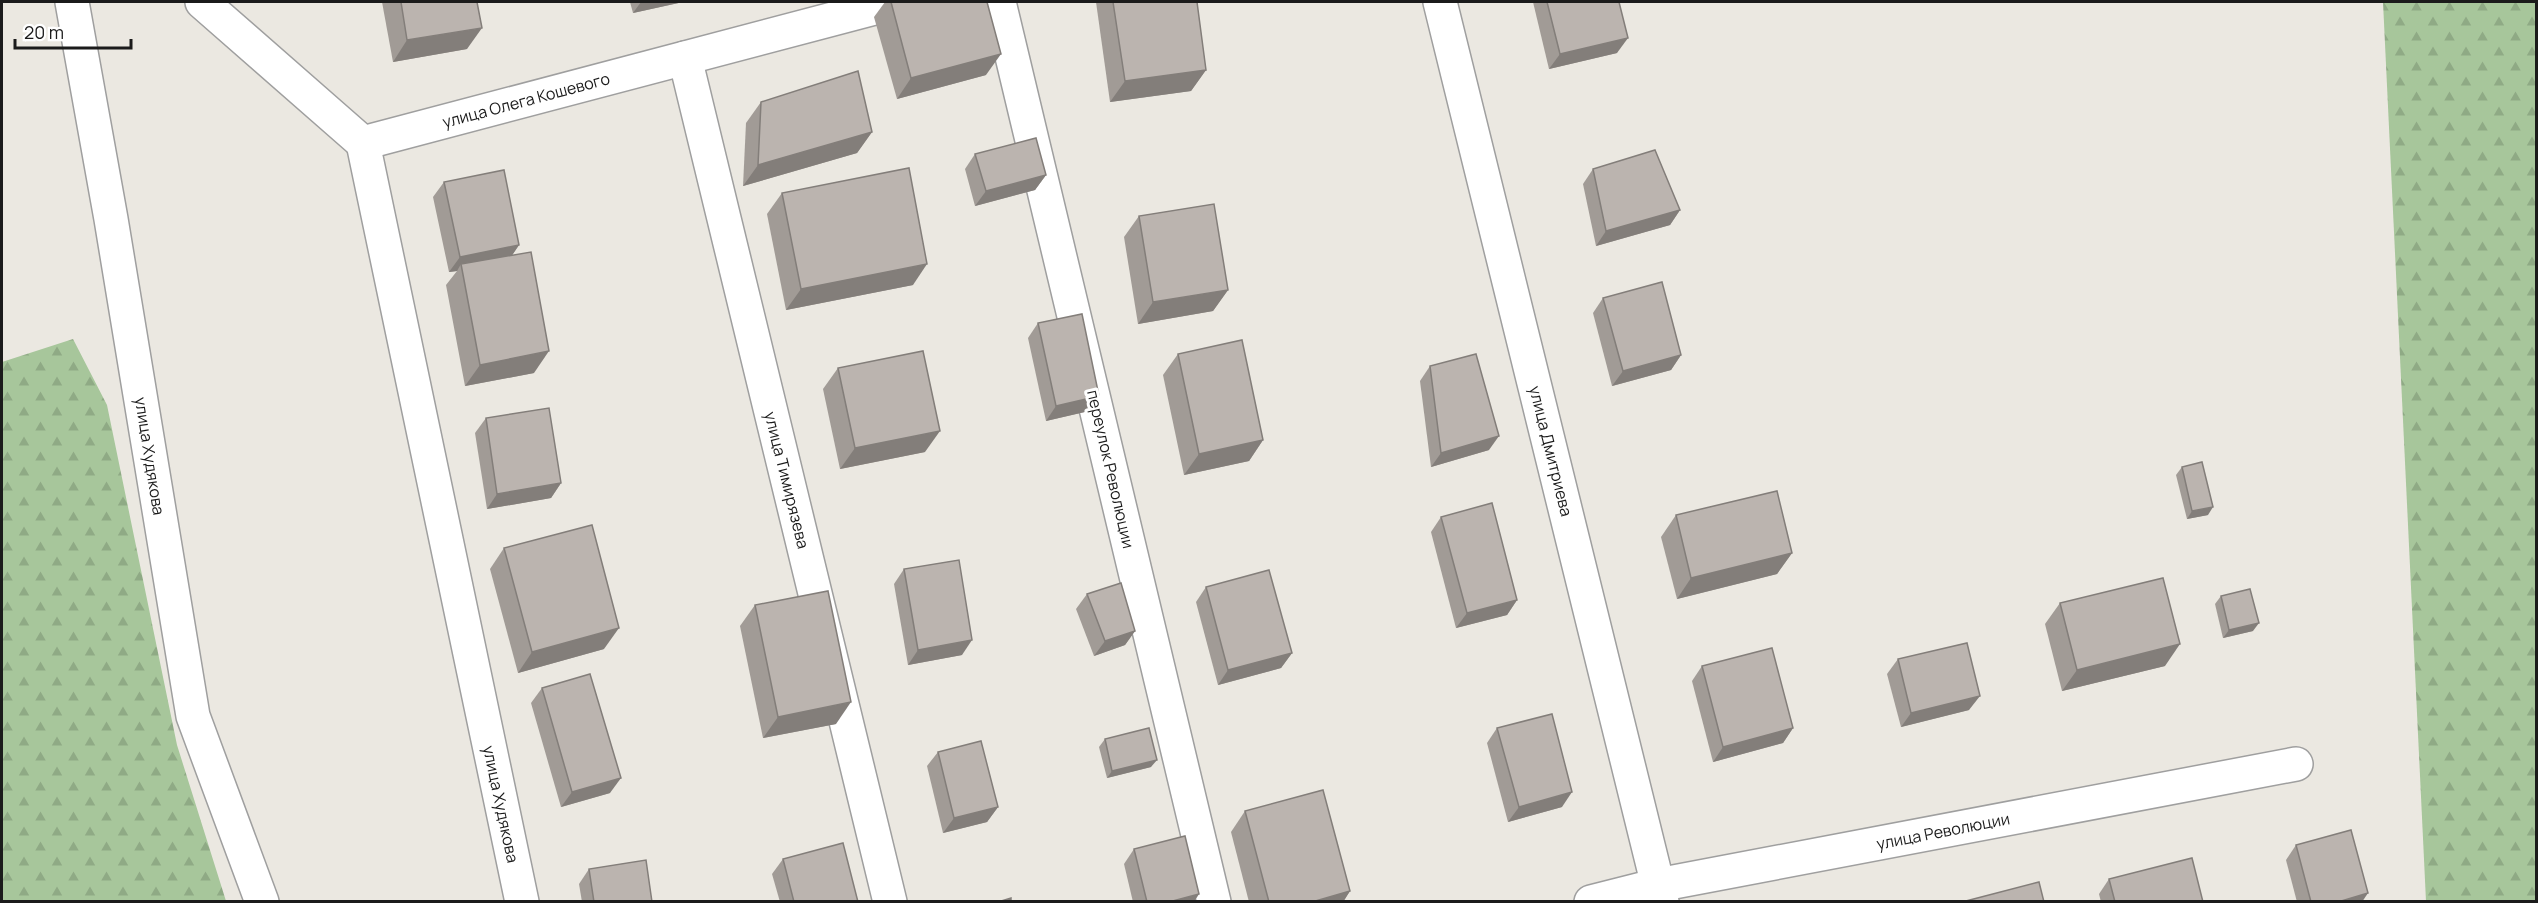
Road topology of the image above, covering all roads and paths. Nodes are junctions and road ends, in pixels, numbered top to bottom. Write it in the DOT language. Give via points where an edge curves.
graph roads {
  1 [pos="72,2"];
  2 [pos="202,2"];
  3 [pos="897,2"];
  4 [pos="999,2"];
  5 [pos="1440,2"];
  6 [pos="685,58"];
  7 [pos="363,143"];
  8 [pos="2296,764"];
  9 [pos="1660,893"];
  10 [pos="262,902"];
  11 [pos="522,902"];
  12 [pos="890,902"];
  13 [pos="1214,902"];
  14 [pos="1591,902"];
  1 -- 10 [label="street, улица Худякова" via="193,716"];
  2 -- 7 [label="street"];
  3 -- 6 [label="street, улица Олега Кошевого"];
  4 -- 13 [label="street, переулок Революции"];
  5 -- 9 [label="street, улица Дмитриева"];
  6 -- 7 [label="street, улица Олега Кошевого"];
  6 -- 12 [label="street, улица Тимирязева"];
  7 -- 11 [label="street, улица Худякова"];
  8 -- 9 [label="street, улица Революции"];
  9 -- 14 [label="street, улица Революции"];
}
